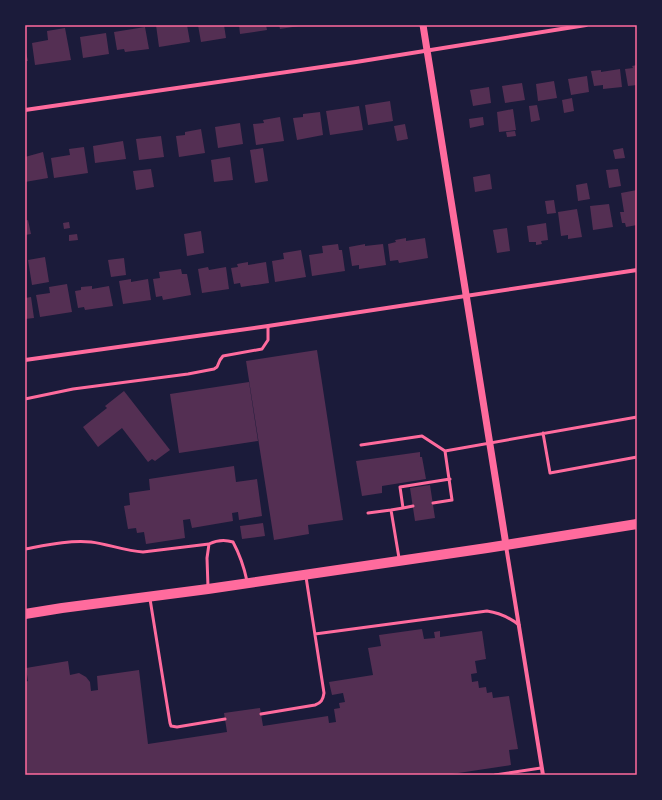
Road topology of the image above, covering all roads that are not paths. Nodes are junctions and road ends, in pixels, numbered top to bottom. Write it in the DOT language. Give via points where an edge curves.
graph roads {
  1 [pos="423,25"];
  2 [pos="586,25"];
  3 [pos="427,51"];
  4 [pos="25,110"];
  5 [pos="637,270"];
  6 [pos="466,296"];
  7 [pos="268,326"];
  8 [pos="25,360"];
  9 [pos="25,399"];
  10 [pos="637,417"];
  11 [pos="543,433"];
  12 [pos="489,442"];
  13 [pos="361,445"];
  14 [pos="445,451"];
  15 [pos="637,457"];
  16 [pos="450,479"];
  17 [pos="433,503"];
  18 [pos="413,506"];
  19 [pos="403,508"];
  20 [pos="391,510"];
  21 [pos="368,513"];
  22 [pos="637,524"];
  23 [pos="208,544"];
  24 [pos="506,545"];
  25 [pos="25,549"];
  26 [pos="399,560"];
  27 [pos="305,574"];
  28 [pos="247,583"];
  29 [pos="208,589"];
  30 [pos="150,597"];
  31 [pos="25,614"];
  32 [pos="519,625"];
  33 [pos="315,634"];
  34 [pos="261,714"];
  35 [pos="225,719"];
  36 [pos="541,768"];
  37 [pos="495,775"];
  38 [pos="542,775"];
  1 -- 3 [label="street"];
  2 -- 3 [label="street"];
  3 -- 4 [label="street"];
  3 -- 6 [label="street"];
  5 -- 6 [label="street"];
  6 -- 7 [label="street"];
  6 -- 12 [label="street"];
  7 -- 8 [label="street"];
  7 -- 9 [label="lane" via="268,340 262,349 223,356 214,369 73,389"];
  10 -- 11 [label="lane"];
  11 -- 12 [label="lane"];
  11 -- 15 [label="lane" via="550,473"];
  12 -- 14 [label="lane"];
  12 -- 24 [label="street"];
  13 -- 14 [label="lane" via="422,436"];
  14 -- 16 [label="lane"];
  16 -- 17 [label="lane" via="452,500"];
  16 -- 19 [label="lane" via="400,487"];
  18 -- 19 [label="lane"];
  19 -- 20 [label="lane"];
  20 -- 21 [label="lane"];
  20 -- 26 [label="lane"];
  22 -- 24 [label="main road"];
  23 -- 25 [label="lane" via="143,552 106,544 74,542"];
  23 -- 28 [label="lane" via="224,540 233,542 243,562"];
  23 -- 29 [label="lane"];
  24 -- 26 [label="main road"];
  24 -- 32 [label="street"];
  26 -- 27 [label="main road"];
  27 -- 28 [label="main road"];
  27 -- 33 [label="lane"];
  28 -- 29 [label="main road"];
  29 -- 30 [label="main road"];
  30 -- 31 [label="main road"];
  30 -- 35 [label="lane" via="170,723 177,727"];
  32 -- 33 [label="lane" via="510,618 487,611"];
  32 -- 36 [label="street"];
  33 -- 34 [label="lane" via="323,699 316,706"];
  36 -- 37 [label="lane"];
  36 -- 38 [label="street"];
}
